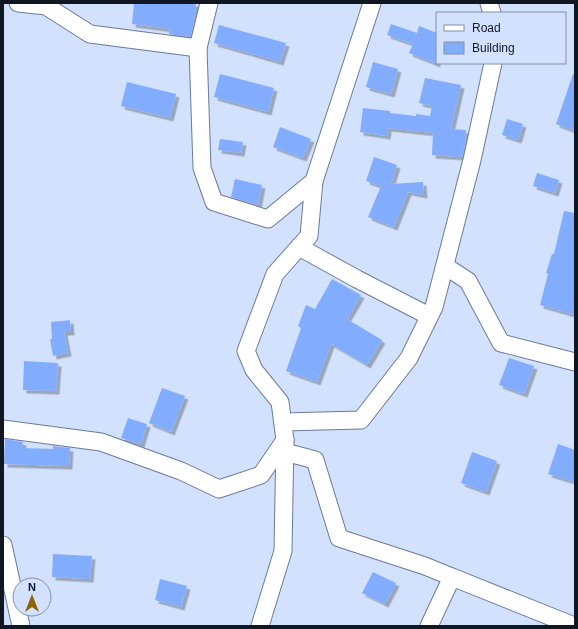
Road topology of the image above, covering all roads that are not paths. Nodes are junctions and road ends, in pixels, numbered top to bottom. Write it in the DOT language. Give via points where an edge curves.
graph roads {
  1 [pos="18,3"];
  2 [pos="209,3"];
  3 [pos="372,3"];
  4 [pos="198,48"];
  5 [pos="492,64"];
  6 [pos="314,181"];
  7 [pos="300,247"];
  8 [pos="444,266"];
  9 [pos="429,316"];
  10 [pos="575,362"];
  11 [pos="283,422"];
  12 [pos="3,429"];
  13 [pos="285,446"];
  14 [pos="3,545"];
  15 [pos="452,577"];
  16 [pos="21,626"];
  17 [pos="260,626"];
  18 [pos="429,626"];
  19 [pos="574,626"];
  1 -- 4 [label="street" via="46,6 90,34"];
  2 -- 4 [label="street"];
  3 -- 6 [label="street"];
  4 -- 6 [label="street" via="202,168 214,202 268,220"];
  5 -- 8 [label="street" via="472,160"];
  6 -- 7 [label="street" via="309,236"];
  7 -- 9 [label="street"];
  7 -- 11 [label="street" via="275,274 246,351 254,370 280,402"];
  8 -- 9 [label="street" via="434,307"];
  8 -- 10 [label="street" via="468,281 501,343"];
  9 -- 11 [label="street" via="409,358 361,420"];
  11 -- 13 [label="street"];
  12 -- 13 [label="street" via="101,442 181,471 219,489 261,475"];
  13 -- 15 [label="street" via="315,460 339,538"];
  13 -- 17 [label="street" via="283,551"];
  14 -- 16 [label="street"];
  15 -- 18 [label="street"];
  15 -- 19 [label="street"];
}
